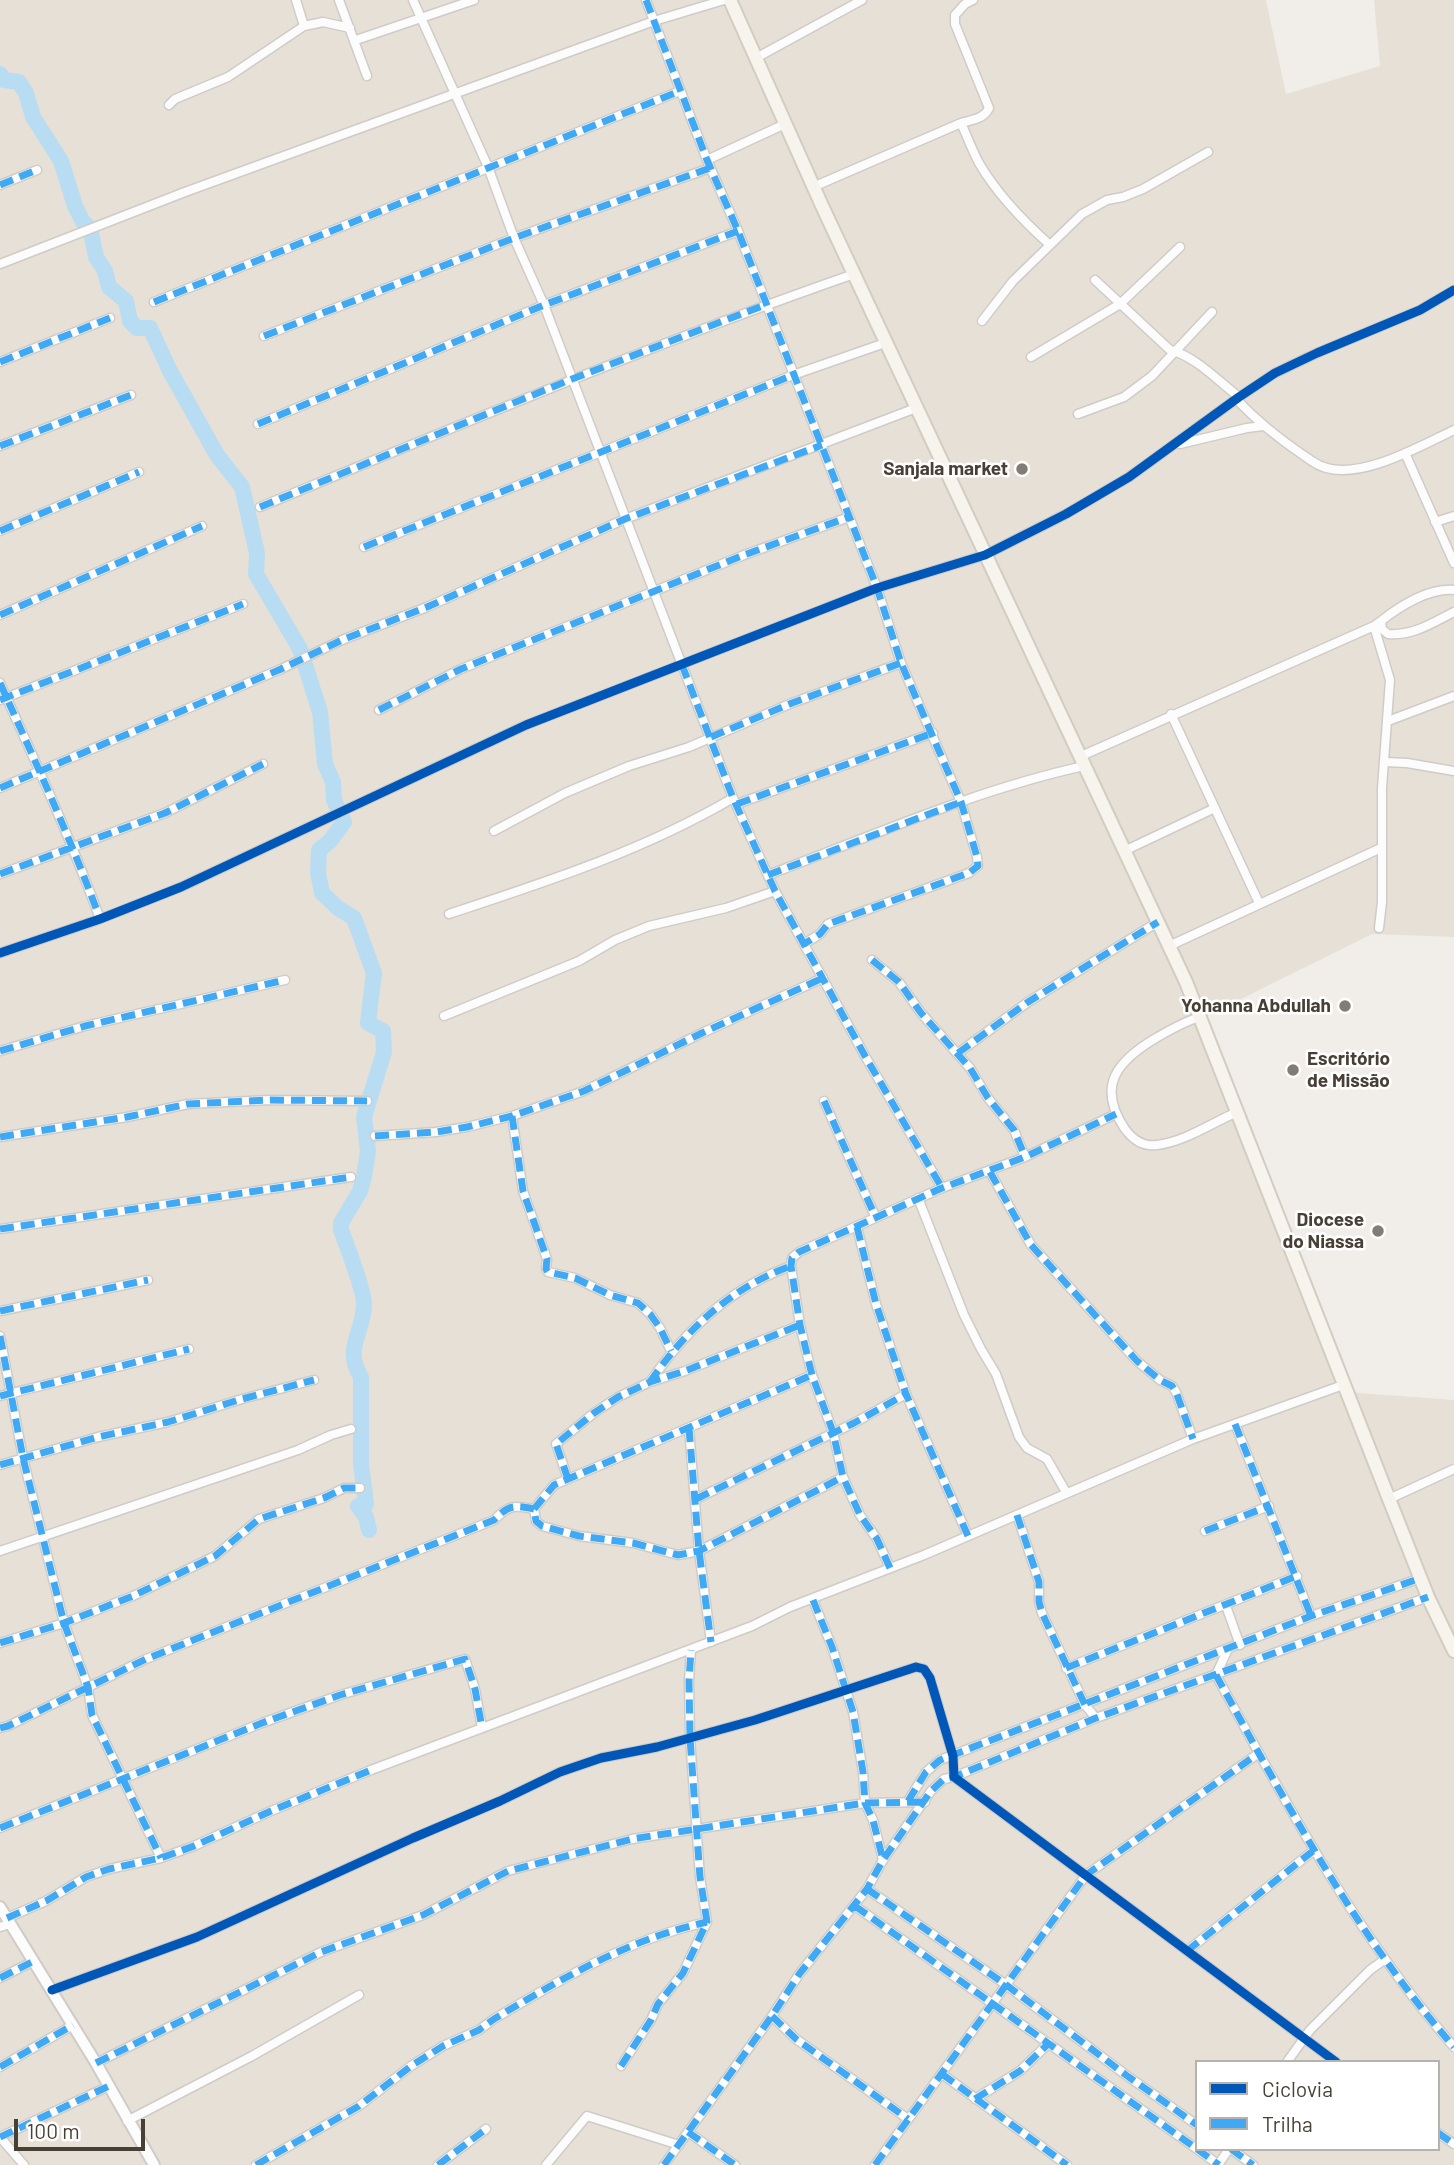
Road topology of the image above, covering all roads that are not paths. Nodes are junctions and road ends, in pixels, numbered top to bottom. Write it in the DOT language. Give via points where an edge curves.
graph roads {
  1 [pos="296,0"];
  2 [pos="339,0"];
  3 [pos="413,0"];
  4 [pos="474,0"];
  5 [pos="646,0"];
  6 [pos="724,0"];
  7 [pos="730,0"];
  8 [pos="862,0"];
  9 [pos="973,0"];
  10 [pos="421,19"];
  11 [pos="654,21"];
  12 [pos="304,26"];
  13 [pos="350,28"];
  14 [pos="356,40"];
  15 [pos="756,58"];
  16 [pos="367,76"];
  17 [pos="680,91"];
  18 [pos="455,94"];
  19 [pos="169,105"];
  20 [pos="961,123"];
  21 [pos="785,124"];
  22 [pos="1208,152"];
  23 [pos="709,164"];
  24 [pos="488,167"];
  25 [pos="37,170"];
  26 [pos="0,186"];
  27 [pos="813,187"];
  28 [pos="738,231"];
  29 [pos="514,239"];
  30 [pos="1050,245"];
  31 [pos="1180,247"];
  32 [pos="0,264"];
  33 [pos="855,274"];
  34 [pos="1095,280"];
  35 [pos="1454,290"];
  36 [pos="154,302"];
  37 [pos="1120,304"];
  38 [pos="544,305"];
  39 [pos="765,305"];
  40 [pos="1212,312"];
  41 [pos="110,318"];
  42 [pos="982,321"];
  43 [pos="264,336"];
  44 [pos="886,344"];
  45 [pos="1177,352"];
  46 [pos="1031,357"];
  47 [pos="0,362"];
  48 [pos="793,375"];
  49 [pos="572,379"];
  50 [pos="131,395"];
  51 [pos="1238,398"];
  52 [pos="916,408"];
  53 [pos="1078,414"];
  54 [pos="258,424"];
  55 [pos="1263,426"];
  56 [pos="1454,430"];
  57 [pos="822,445"];
  58 [pos="1174,445"];
  59 [pos="0,446"];
  60 [pos="599,452"];
  61 [pos="1405,453"];
  62 [pos="139,472"];
  63 [pos="260,507"];
  64 [pos="1454,516"];
  65 [pos="849,517"];
  66 [pos="625,519"];
  67 [pos="1435,522"];
  68 [pos="202,526"];
  69 [pos="0,531"];
  70 [pos="364,547"];
  71 [pos="985,555"];
  72 [pos="1454,563"];
  73 [pos="877,588"];
  74 [pos="1454,590"];
  75 [pos="653,591"];
  76 [pos="243,604"];
  77 [pos="1454,612"];
  78 [pos="0,615"];
  79 [pos="1377,623"];
  80 [pos="901,663"];
  81 [pos="682,665"];
  82 [pos="0,683"];
  83 [pos="1454,696"];
  84 [pos="3,699"];
  85 [pos="379,710"];
  86 [pos="1171,714"];
  87 [pos="1388,721"];
  88 [pos="933,733"];
  89 [pos="711,737"];
  90 [pos="1082,761"];
  91 [pos="1385,762"];
  92 [pos="263,764"];
  93 [pos="1454,771"];
  94 [pos="38,772"];
  95 [pos="0,788"];
  96 [pos="735,801"];
  97 [pos="961,802"];
  98 [pos="1215,808"];
  99 [pos="494,831"];
  100 [pos="74,848"];
  101 [pos="1381,848"];
  102 [pos="1124,851"];
  103 [pos="0,874"];
  104 [pos="768,875"];
  105 [pos="775,891"];
  106 [pos="1259,903"];
  107 [pos="449,914"];
  108 [pos="100,919"];
  109 [pos="1158,922"];
  110 [pos="1379,929"];
  111 [pos="804,944"];
  112 [pos="1169,946"];
  113 [pos="0,953"];
  114 [pos="872,960"];
  115 [pos="823,978"];
  116 [pos="285,980"];
  117 [pos="443,1017"];
  118 [pos="1200,1017"];
  119 [pos="0,1051"];
  120 [pos="958,1053"];
  121 [pos="367,1101"];
  122 [pos="824,1101"];
  123 [pos="1237,1112"];
  124 [pos="1115,1114"];
  125 [pos="512,1116"];
  126 [pos="375,1136"];
  127 [pos="0,1137"];
  128 [pos="1025,1157"];
  129 [pos="990,1172"];
  130 [pos="351,1177"];
  131 [pos="943,1188"];
  132 [pos="918,1198"];
  133 [pos="875,1216"];
  134 [pos="856,1227"];
  135 [pos="0,1229"];
  136 [pos="791,1266"];
  137 [pos="148,1280"];
  138 [pos="0,1311"];
  139 [pos="800,1325"];
  140 [pos="0,1336"];
  141 [pos="189,1349"];
  142 [pos="671,1351"];
  143 [pos="812,1375"];
  144 [pos="314,1380"];
  145 [pos="650,1382"];
  146 [pos="1343,1385"];
  147 [pos="10,1393"];
  148 [pos="906,1394"];
  149 [pos="0,1396"];
  150 [pos="1235,1424"];
  151 [pos="689,1428"];
  152 [pos="351,1429"];
  153 [pos="833,1432"];
  154 [pos="1193,1439"];
  155 [pos="23,1458"];
  156 [pos="0,1465"];
  157 [pos="1454,1469"];
  158 [pos="843,1477"];
  159 [pos="568,1479"];
  160 [pos="360,1488"];
  161 [pos="1066,1492"];
  162 [pos="696,1499"];
  163 [pos="1389,1499"];
  164 [pos="1269,1506"];
  165 [pos="534,1509"];
  166 [pos="1017,1515"];
  167 [pos="1205,1531"];
  168 [pos="44,1534"];
  169 [pos="968,1536"];
  170 [pos="0,1551"];
  171 [pos="699,1551"];
  172 [pos="891,1568"];
  173 [pos="1297,1576"];
  174 [pos="1421,1578"];
  175 [pos="1428,1597"];
  176 [pos="813,1600"];
  177 [pos="1226,1606"];
  178 [pos="1311,1616"];
  179 [pos="64,1623"];
  180 [pos="710,1642"];
  181 [pos="0,1643"];
  182 [pos="1240,1645"];
  183 [pos="1228,1649"];
  184 [pos="691,1650"];
  185 [pos="1454,1651"];
  186 [pos="1066,1668"];
  187 [pos="1216,1675"];
  188 [pos="88,1688"];
  189 [pos="846,1691"];
  190 [pos="1085,1705"];
  191 [pos="1096,1718"];
  192 [pos="0,1728"];
  193 [pos="482,1728"];
  194 [pos="690,1738"];
  195 [pos="1259,1753"];
  196 [pos="953,1756"];
  197 [pos="954,1777"];
  198 [pos="122,1780"];
  199 [pos="908,1801"];
  200 [pos="925,1802"];
  201 [pos="865,1803"];
  202 [pos="0,1828"];
  203 [pos="698,1829"];
  204 [pos="1313,1851"];
  205 [pos="161,1858"];
  206 [pos="883,1860"];
  207 [pos="1086,1875"];
  208 [pos="867,1889"];
  209 [pos="855,1906"];
  210 [pos="0,1907"];
  211 [pos="707,1922"];
  212 [pos="6,1923"];
  213 [pos="1187,1951"];
  214 [pos="1384,1960"];
  215 [pos="34,1961"];
  216 [pos="0,1978"];
  217 [pos="1005,1984"];
  218 [pos="52,1990"];
  219 [pos="359,1995"];
  220 [pos="992,2003"];
  221 [pos="772,2016"];
  222 [pos="73,2025"];
  223 [pos="1303,2039"];
  224 [pos="1049,2043"];
  225 [pos="1454,2047"];
  226 [pos="1288,2060"];
  227 [pos="1333,2060"];
  228 [pos="96,2063"];
  229 [pos="621,2066"];
  230 [pos="0,2067"];
  231 [pos="942,2074"];
  232 [pos="1126,2075"];
  233 [pos="109,2087"];
  234 [pos="1117,2092"];
  235 [pos="975,2099"];
  236 [pos="908,2119"];
  237 [pos="127,2121"];
  238 [pos="1195,2124"];
  239 [pos="486,2129"];
  240 [pos="688,2132"];
  241 [pos="0,2137"];
  242 [pos="679,2145"];
  243 [pos="1195,2148"];
  244 [pos="1200,2151"];
  245 [pos="1233,2151"];
  246 [pos="24,2165"];
  247 [pos="154,2165"];
  248 [pos="256,2165"];
  249 [pos="438,2165"];
  250 [pos="546,2165"];
  251 [pos="664,2165"];
  252 [pos="734,2165"];
  253 [pos="875,2165"];
  254 [pos="1068,2165"];
  255 [pos="1218,2165"];
  256 [pos="1253,2165"];
  1 -- 12 [label="street"];
  2 -- 13 [label="street"];
  3 -- 10 [label="street"];
  4 -- 10 [label="street"];
  5 -- 11 [label="street"];
  6 -- 11 [label="street"];
  7 -- 15 [label="main road"];
  8 -- 15 [label="street"];
  9 -- 20 [label="street" via="955,15 955,24 989,108 981,117"];
  10 -- 14 [label="street"];
  10 -- 18 [label="street"];
  11 -- 17 [label="street"];
  11 -- 18 [label="street"];
  12 -- 13 [label="street" via="323,22"];
  12 -- 19 [label="street" via="228,77"];
  13 -- 14 [label="street"];
  14 -- 16 [label="street"];
  15 -- 21 [label="main road"];
  17 -- 23 [label="street"];
  17 -- 24 [label="street"];
  18 -- 24 [label="street"];
  18 -- 32 [label="street"];
  20 -- 27 [label="street"];
  20 -- 30 [label="street" via="979,163 1026,223"];
  21 -- 23 [label="street"];
  21 -- 27 [label="main road"];
  22 -- 30 [label="street" via="1143,189 1082,214"];
  23 -- 28 [label="street"];
  23 -- 29 [label="street"];
  24 -- 29 [label="street"];
  24 -- 36 [label="street"];
  25 -- 26 [label="street"];
  27 -- 33 [label="main road"];
  28 -- 38 [label="street"];
  28 -- 39 [label="street"];
  29 -- 38 [label="street"];
  29 -- 43 [label="street"];
  30 -- 42 [label="street" via="1013,281"];
  31 -- 37 [label="street"];
  33 -- 39 [label="street"];
  33 -- 44 [label="main road"];
  34 -- 37 [label="street"];
  35 -- 51 [label="street" via="1420,310 1275,373"];
  37 -- 45 [label="street"];
  37 -- 46 [label="street"];
  38 -- 49 [label="street"];
  38 -- 54 [label="street"];
  39 -- 48 [label="street"];
  39 -- 49 [label="street"];
  40 -- 45 [label="street"];
  41 -- 47 [label="street"];
  44 -- 48 [label="street"];
  44 -- 52 [label="main road"];
  45 -- 51 [label="street"];
  45 -- 53 [label="street" via="1124,397"];
  48 -- 57 [label="street"];
  48 -- 60 [label="street"];
  49 -- 60 [label="street"];
  49 -- 63 [label="street"];
  50 -- 59 [label="street"];
  51 -- 55 [label="street"];
  51 -- 58 [label="street"];
  52 -- 57 [label="street"];
  52 -- 71 [label="main road"];
  55 -- 58 [label="street"];
  55 -- 61 [label="street" via="1321,467 1361,468"];
  56 -- 61 [label="street"];
  57 -- 65 [label="street"];
  57 -- 66 [label="street"];
  58 -- 71 [label="street" via="1066,514"];
  60 -- 66 [label="street"];
  60 -- 70 [label="street"];
  61 -- 67 [label="street"];
  62 -- 69 [label="street"];
  64 -- 67 [label="street"];
  65 -- 73 [label="street"];
  65 -- 75 [label="street"];
  66 -- 75 [label="street"];
  66 -- 94 [label="street"];
  67 -- 72 [label="street"];
  68 -- 78 [label="street"];
  71 -- 73 [label="street"];
  71 -- 90 [label="main road"];
  73 -- 80 [label="street"];
  73 -- 81 [label="street"];
  74 -- 79 [label="street" via="1424,596"];
  75 -- 81 [label="street"];
  75 -- 85 [label="street" via="461,669"];
  76 -- 84 [label="street"];
  77 -- 79 [label="street" via="1404,635 1388,634"];
  79 -- 86 [label="street"];
  79 -- 87 [label="street" via="1390,680"];
  80 -- 88 [label="street"];
  80 -- 89 [label="street"];
  81 -- 89 [label="street"];
  81 -- 108 [label="street" via="526,725 181,887"];
  82 -- 84 [label="street"];
  83 -- 87 [label="street"];
  84 -- 94 [label="street"];
  86 -- 90 [label="street"];
  86 -- 98 [label="street"];
  87 -- 91 [label="street"];
  88 -- 96 [label="street"];
  88 -- 97 [label="street"];
  89 -- 96 [label="street"];
  89 -- 99 [label="street" via="629,765"];
  90 -- 97 [label="street"];
  90 -- 102 [label="main road"];
  91 -- 93 [label="street"];
  91 -- 101 [label="street"];
  92 -- 100 [label="street" via="165,813"];
  94 -- 95 [label="street"];
  94 -- 100 [label="street"];
  96 -- 104 [label="street"];
  96 -- 107 [label="street" via="646,843"];
  97 -- 104 [label="street"];
  97 -- 111 [label="street" via="978,866 890,904 828,924"];
  98 -- 102 [label="street"];
  98 -- 106 [label="street"];
  100 -- 103 [label="street"];
  100 -- 108 [label="street"];
  101 -- 106 [label="street"];
  101 -- 110 [label="street"];
  102 -- 109 [label="main road"];
  104 -- 105 [label="street"];
  105 -- 111 [label="street"];
  105 -- 117 [label="street" via="649,926 579,961"];
  106 -- 112 [label="street"];
  108 -- 113 [label="street"];
  109 -- 112 [label="main road"];
  109 -- 120 [label="street" via="1028,1002"];
  111 -- 115 [label="street"];
  112 -- 118 [label="main road"];
  114 -- 120 [label="street" via="899,982"];
  115 -- 125 [label="street" via="607,1081"];
  115 -- 131 [label="street"];
  116 -- 119 [label="street" via="85,1026"];
  118 -- 123 [label="main road"];
  118 -- 124 [label="street" via="1138,1049 1121,1065 1111,1088"];
  120 -- 128 [label="street" via="1014,1130"];
  121 -- 127 [label="street" via="188,1104"];
  122 -- 133 [label="street"];
  123 -- 124 [label="street" via="1158,1145 1143,1145"];
  123 -- 146 [label="main road"];
  124 -- 128 [label="street"];
  125 -- 126 [label="street" via="467,1128"];
  125 -- 142 [label="street" via="523,1191 548,1272 638,1303 660,1328"];
  128 -- 129 [label="street"];
  129 -- 131 [label="street"];
  129 -- 154 [label="street" via="1031,1245 1137,1361 1172,1386"];
  130 -- 135 [label="street"];
  131 -- 132 [label="street"];
  132 -- 133 [label="street"];
  132 -- 161 [label="street" via="1019,1437 1027,1448 1047,1459"];
  133 -- 134 [label="street"];
  134 -- 136 [label="street" via="799,1252"];
  134 -- 148 [label="street"];
  136 -- 139 [label="street"];
  136 -- 142 [label="street" via="745,1287"];
  137 -- 138 [label="street"];
  139 -- 143 [label="street"];
  139 -- 145 [label="street"];
  140 -- 147 [label="street"];
  141 -- 147 [label="street"];
  142 -- 145 [label="street"];
  143 -- 151 [label="street"];
  143 -- 153 [label="street"];
  144 -- 155 [label="street"];
  145 -- 159 [label="street" via="594,1413 556,1444"];
  146 -- 150 [label="street"];
  146 -- 163 [label="main road"];
  147 -- 149 [label="street"];
  147 -- 155 [label="street"];
  148 -- 153 [label="street"];
  148 -- 169 [label="street"];
  150 -- 154 [label="street"];
  150 -- 164 [label="street"];
  151 -- 159 [label="street"];
  151 -- 162 [label="street"];
  152 -- 168 [label="street"];
  153 -- 158 [label="street"];
  153 -- 162 [label="street"];
  154 -- 161 [label="street"];
  155 -- 156 [label="street"];
  155 -- 168 [label="street"];
  157 -- 163 [label="street"];
  158 -- 171 [label="street"];
  158 -- 172 [label="street"];
  159 -- 165 [label="street" via="554,1485"];
  160 -- 179 [label="street" via="344,1488 260,1520 215,1556"];
  161 -- 166 [label="street"];
  162 -- 171 [label="street"];
  163 -- 174 [label="main road"];
  164 -- 167 [label="street"];
  164 -- 173 [label="street"];
  165 -- 171 [label="street" via="542,1526 579,1536 678,1555"];
  165 -- 188 [label="street" via="506,1508 494,1520 146,1659"];
  166 -- 169 [label="street"];
  166 -- 186 [label="street" via="1039,1582 1042,1613"];
  168 -- 170 [label="street"];
  168 -- 179 [label="street"];
  169 -- 172 [label="street"];
  171 -- 180 [label="street"];
  172 -- 176 [label="street"];
  173 -- 177 [label="street"];
  173 -- 178 [label="street"];
  174 -- 175 [label="main road"];
  174 -- 178 [label="street"];
  175 -- 185 [label="main road"];
  175 -- 187 [label="street"];
  176 -- 180 [label="street"];
  176 -- 189 [label="street"];
  177 -- 182 [label="street"];
  177 -- 186 [label="street"];
  178 -- 182 [label="street"];
  179 -- 181 [label="street"];
  179 -- 188 [label="street"];
  180 -- 184 [label="street"];
  182 -- 183 [label="street"];
  183 -- 187 [label="street"];
  183 -- 190 [label="street"];
  184 -- 193 [label="street"];
  184 -- 194 [label="street"];
  186 -- 190 [label="street"];
  187 -- 191 [label="street"];
  187 -- 195 [label="street"];
  188 -- 192 [label="street"];
  188 -- 198 [label="street" via="92,1715"];
  189 -- 194 [label="street"];
  189 -- 196 [label="street" via="916,1667 924,1669"];
  189 -- 201 [label="street"];
  190 -- 191 [label="street"];
  190 -- 196 [label="street"];
  191 -- 197 [label="street"];
  193 -- 198 [label="street" via="465,1659 340,1695"];
  193 -- 205 [label="street"];
  194 -- 203 [label="street"];
  194 -- 218 [label="street" via="560,1772 197,1937"];
  195 -- 204 [label="street"];
  195 -- 207 [label="street"];
  196 -- 197 [label="street"];
  196 -- 199 [label="street" via="926,1772"];
  197 -- 200 [label="street" via="944,1779"];
  197 -- 207 [label="street"];
  198 -- 202 [label="street"];
  198 -- 205 [label="street"];
  199 -- 200 [label="street"];
  199 -- 201 [label="street"];
  200 -- 206 [label="street"];
  201 -- 203 [label="street"];
  201 -- 206 [label="street"];
  203 -- 211 [label="street"];
  203 -- 228 [label="street" via="632,1839 508,1871 423,1915 321,1952"];
  204 -- 213 [label="street"];
  204 -- 214 [label="street"];
  205 -- 212 [label="street" via="86,1877"];
  206 -- 208 [label="street"];
  207 -- 213 [label="street"];
  207 -- 217 [label="street"];
  208 -- 209 [label="street"];
  208 -- 217 [label="street"];
  209 -- 220 [label="street"];
  209 -- 221 [label="street" via="800,1973"];
  210 -- 212 [label="street"];
  211 -- 229 [label="street" via="683,1973 658,2004"];
  211 -- 248 [label="street" via="591,1963 479,2030 443,2046 359,2106"];
  212 -- 215 [label="street"];
  213 -- 223 [label="street"];
  214 -- 223 [label="street"];
  214 -- 225 [label="street"];
  215 -- 216 [label="street"];
  215 -- 218 [label="street"];
  217 -- 220 [label="street"];
  217 -- 232 [label="street"];
  218 -- 222 [label="street"];
  219 -- 237 [label="street"];
  220 -- 224 [label="street"];
  220 -- 231 [label="street"];
  221 -- 236 [label="street" via="796,2039"];
  221 -- 240 [label="street"];
  222 -- 228 [label="street"];
  222 -- 230 [label="street"];
  223 -- 226 [label="street"];
  223 -- 227 [label="street"];
  224 -- 234 [label="street"];
  224 -- 235 [label="street" via="1020,2071"];
  228 -- 233 [label="street"];
  231 -- 235 [label="street"];
  231 -- 236 [label="street"];
  232 -- 234 [label="street"];
  232 -- 238 [label="street"];
  233 -- 237 [label="street"];
  233 -- 241 [label="street"];
  234 -- 243 [label="street"];
  235 -- 254 [label="street"];
  236 -- 253 [label="street"];
  237 -- 247 [label="street"];
  239 -- 249 [label="street"];
  240 -- 242 [label="street"];
  240 -- 252 [label="street"];
  241 -- 246 [label="street"];
  242 -- 250 [label="street" via="587,2116"];
  242 -- 251 [label="street"];
  244 -- 255 [label="street"];
  245 -- 256 [label="street"];
}
